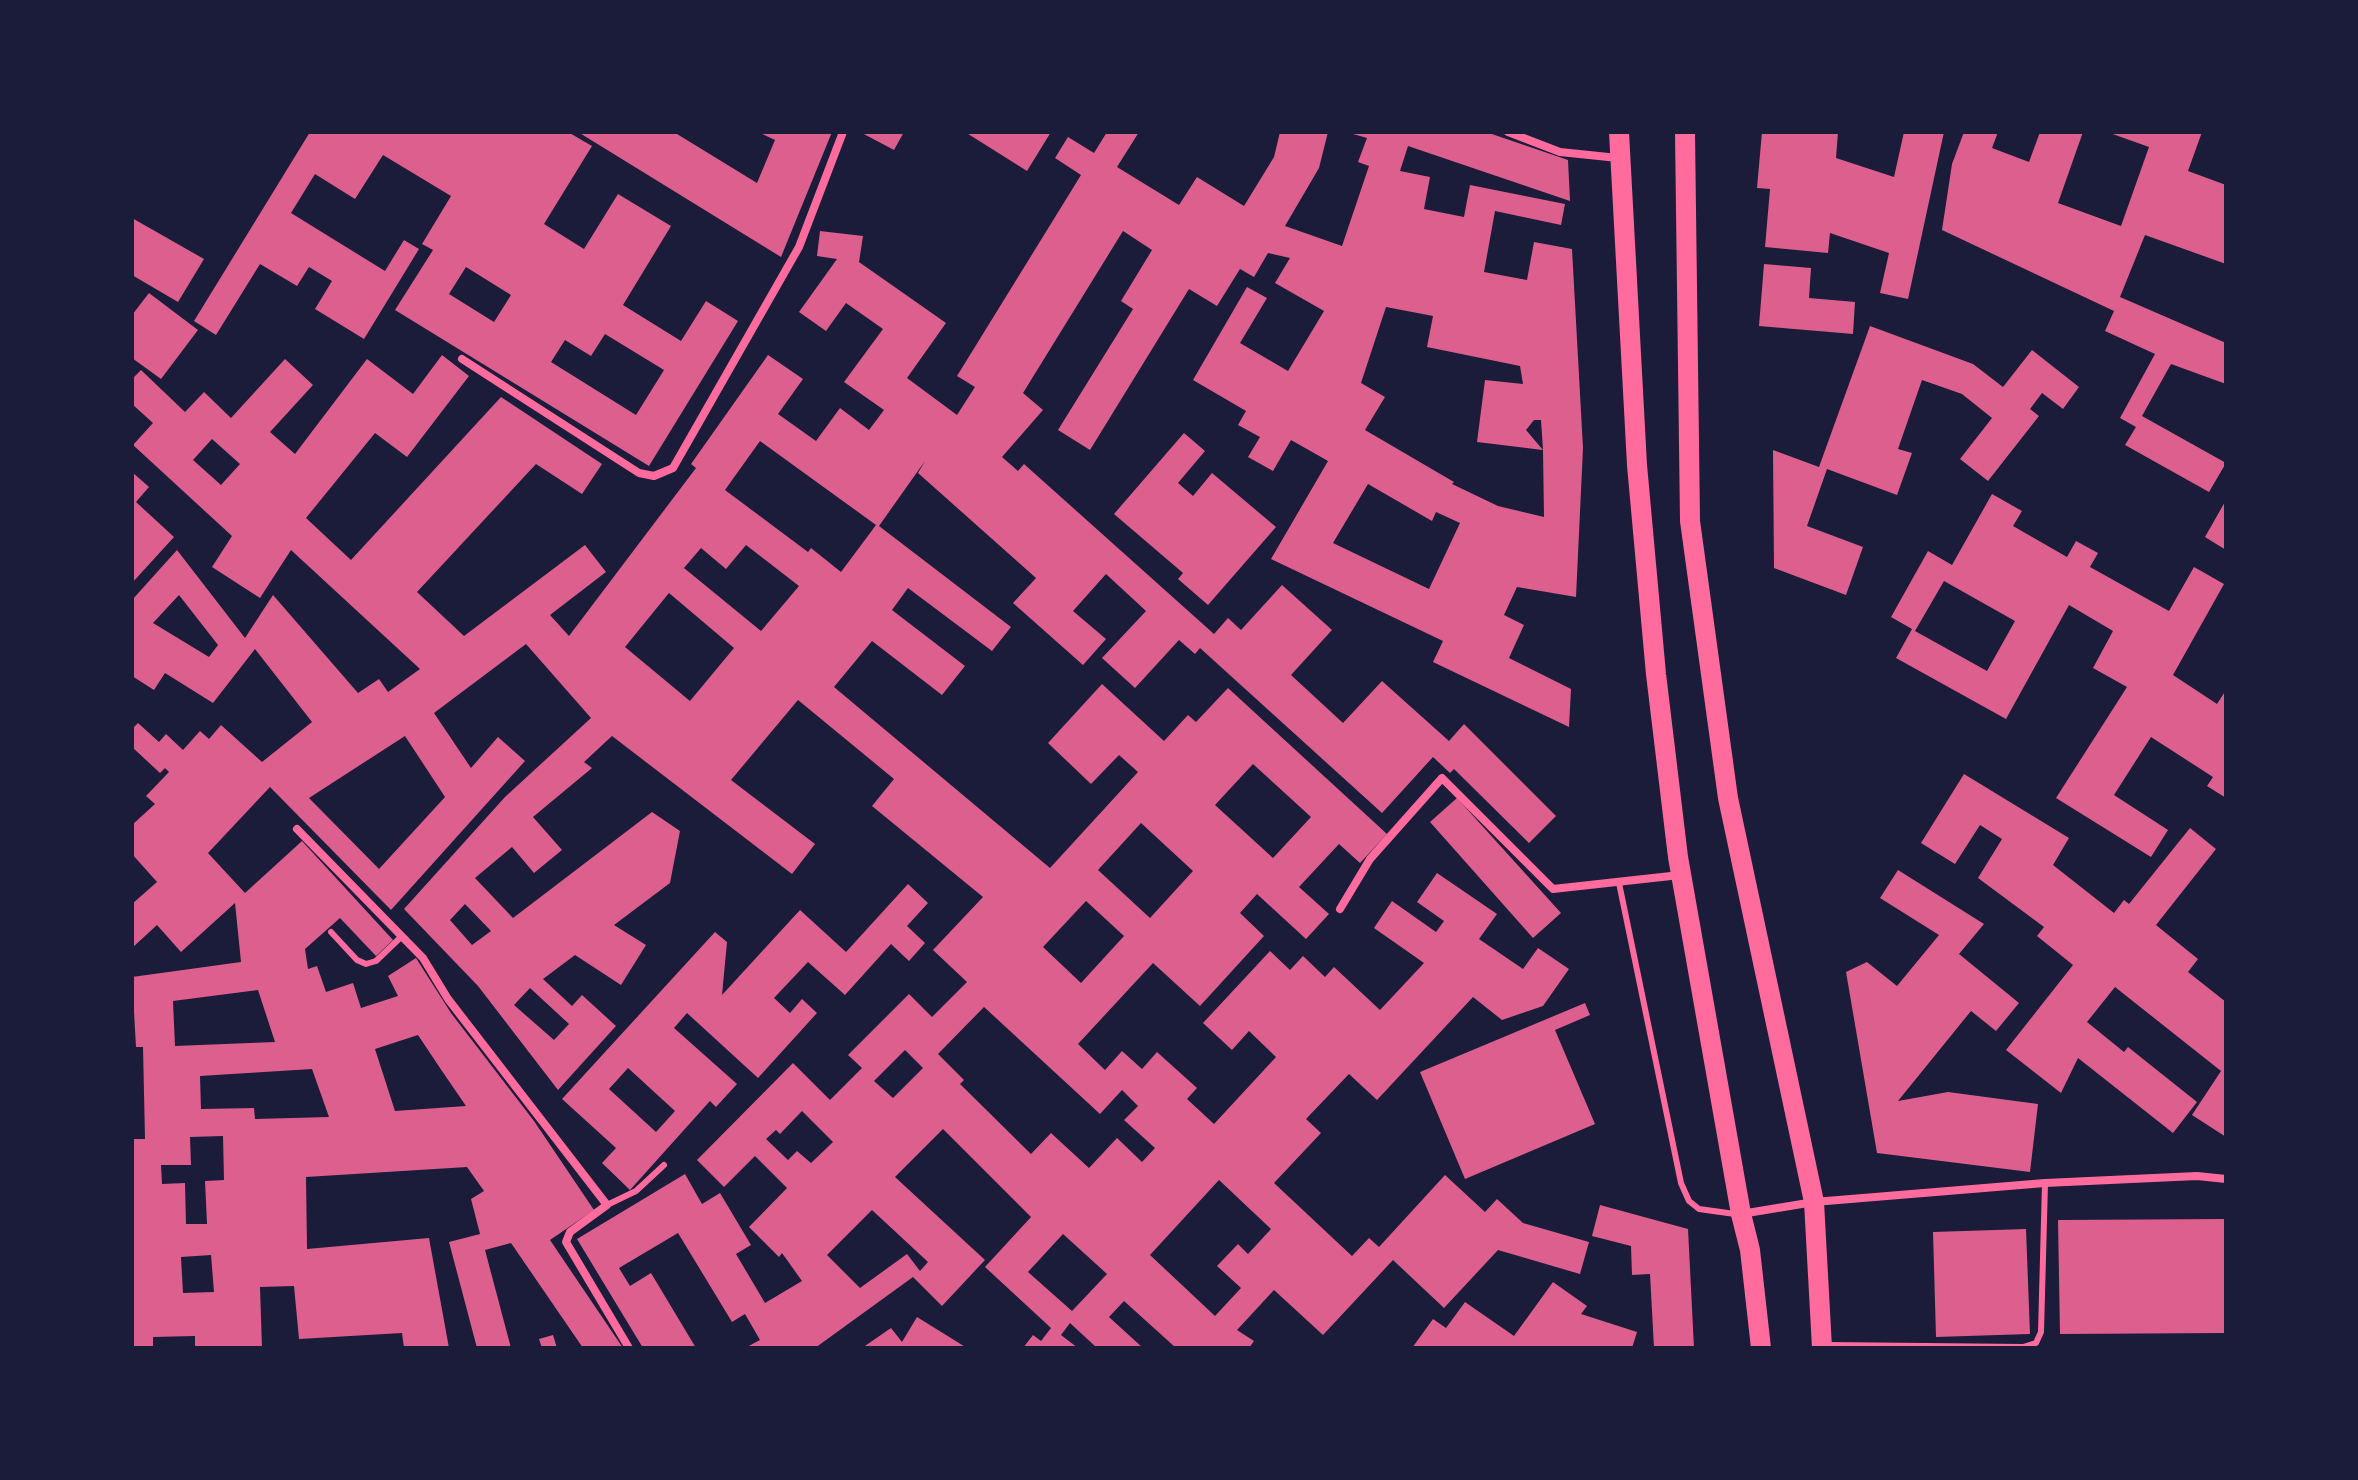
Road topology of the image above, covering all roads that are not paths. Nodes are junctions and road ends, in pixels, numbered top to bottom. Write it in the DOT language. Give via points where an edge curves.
graph roads {
  1 [pos="843,132"];
  2 [pos="1508,132"];
  3 [pos="1619,132"];
  4 [pos="1685,132"];
  5 [pos="1618,158"];
  6 [pos="462,359"];
  7 [pos="297,829"];
  8 [pos="1681,875"];
  9 [pos="1619,883"];
  10 [pos="1340,909"];
  11 [pos="331,932"];
  12 [pos="402,936"];
  13 [pos="664,1165"];
  14 [pos="2226,1179"];
  15 [pos="2045,1183"];
  16 [pos="1814,1202"];
  17 [pos="607,1205"];
  18 [pos="1741,1214"];
  19 [pos="1822,1346"];
  20 [pos="629,1348"];
  21 [pos="1761,1348"];
  1 -- 6 [label="street" via="799,247 673,468 654,476 639,473"];
  2 -- 5 [label="street" via="1560,152"];
  3 -- 5 [label="main road"];
  4 -- 16 [label="main road" via="1690,521 1728,798"];
  5 -- 8 [label="main road" via="1638,480"];
  7 -- 12 [label="street"];
  8 -- 9 [label="street"];
  8 -- 18 [label="main road"];
  9 -- 10 [label="street" via="1559,890 1546,886 1442,778 1370,859"];
  9 -- 18 [label="lane" via="1681,1183 1699,1209"];
  11 -- 12 [label="lane" via="366,964"];
  12 -- 17 [label="street"];
  13 -- 17 [label="lane" via="636,1191"];
  14 -- 15 [label="street"];
  15 -- 16 [label="street"];
  15 -- 19 [label="lane" via="2041,1332 2036,1343"];
  16 -- 18 [label="street"];
  16 -- 19 [label="main road"];
  17 -- 20 [label="street" via="570,1232 566,1242"];
  18 -- 21 [label="main road"];
}
